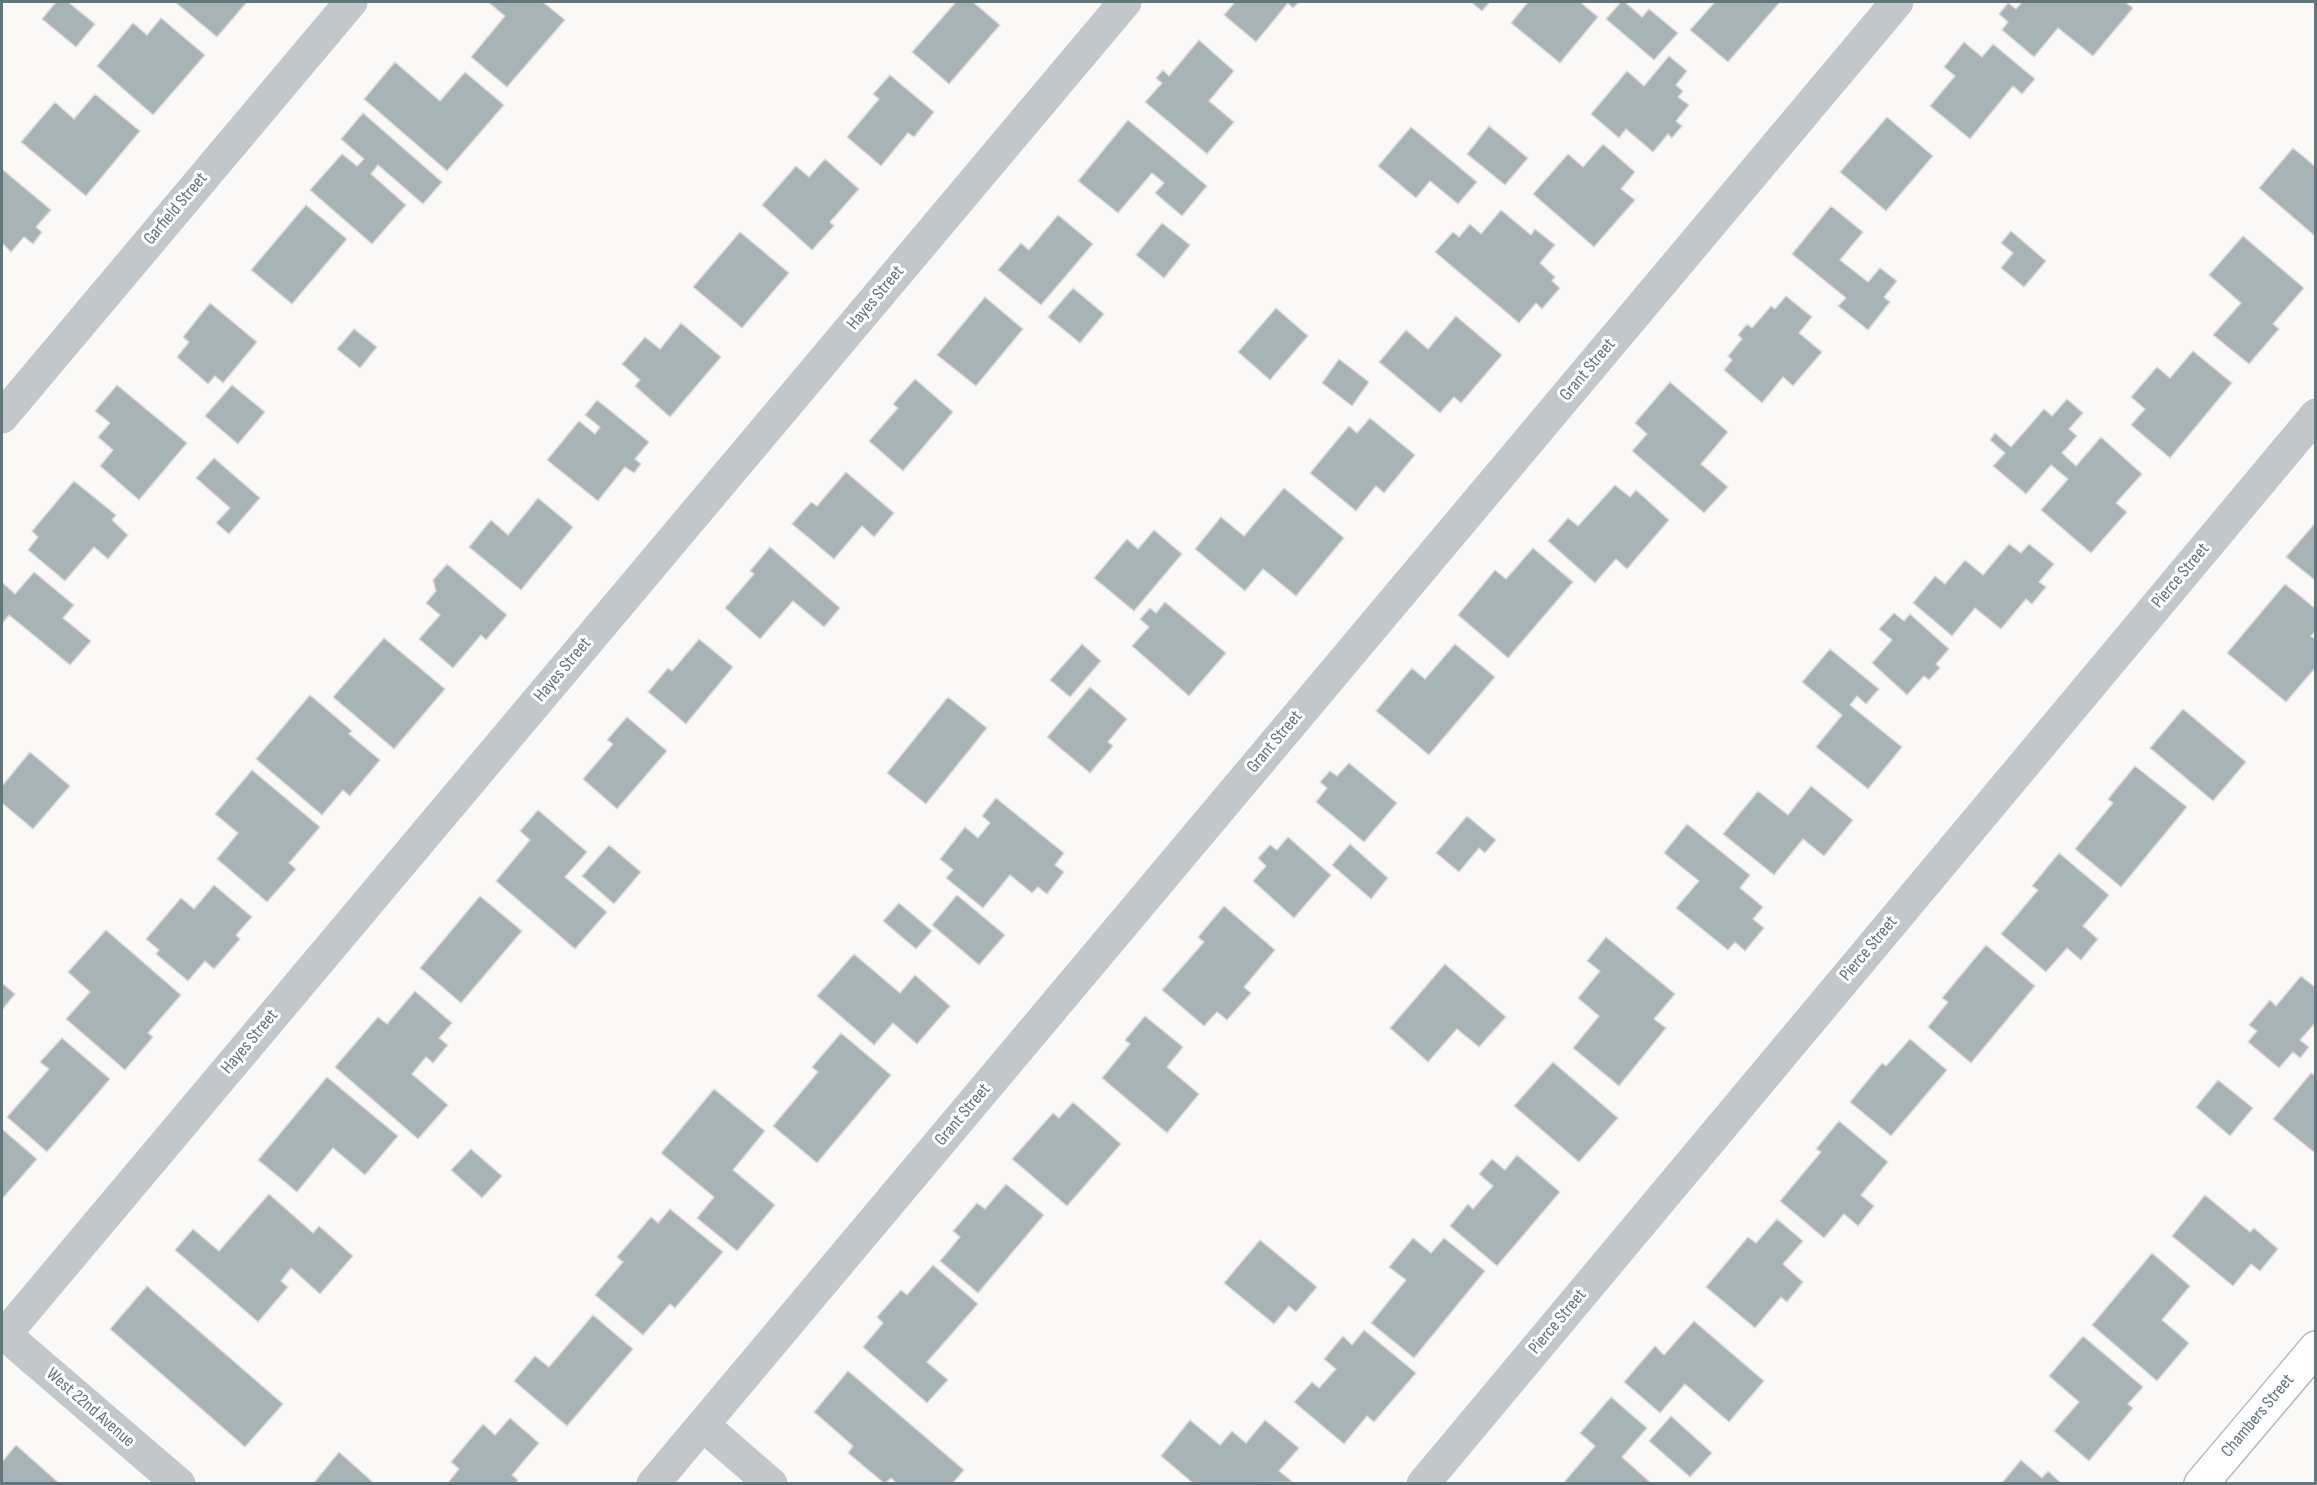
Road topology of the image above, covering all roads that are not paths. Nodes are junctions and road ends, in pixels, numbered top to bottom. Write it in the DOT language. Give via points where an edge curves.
graph roads {
  1 [pos="351,2"];
  2 [pos="1125,2"];
  3 [pos="1897,2"];
  4 [pos="2316,415"];
  5 [pos="2,417"];
  6 [pos="3,1335"];
  7 [pos="2316,1348"];
  8 [pos="703,1425"];
  9 [pos="179,1484"];
  10 [pos="654,1484"];
  11 [pos="771,1484"];
  12 [pos="1423,1484"];
  13 [pos="2201,1484"];
  1 -- 5 [label="street, Garfield Street"];
  2 -- 6 [label="street, Hayes Street"];
  3 -- 8 [label="street, Grant Street"];
  4 -- 12 [label="street, Pierce Street"];
  6 -- 9 [label="street, West 22nd Avenue"];
  7 -- 13 [label="main road, Chambers Street"];
  8 -- 10 [label="street, Grant Street"];
  8 -- 11 [label="street"];
}
